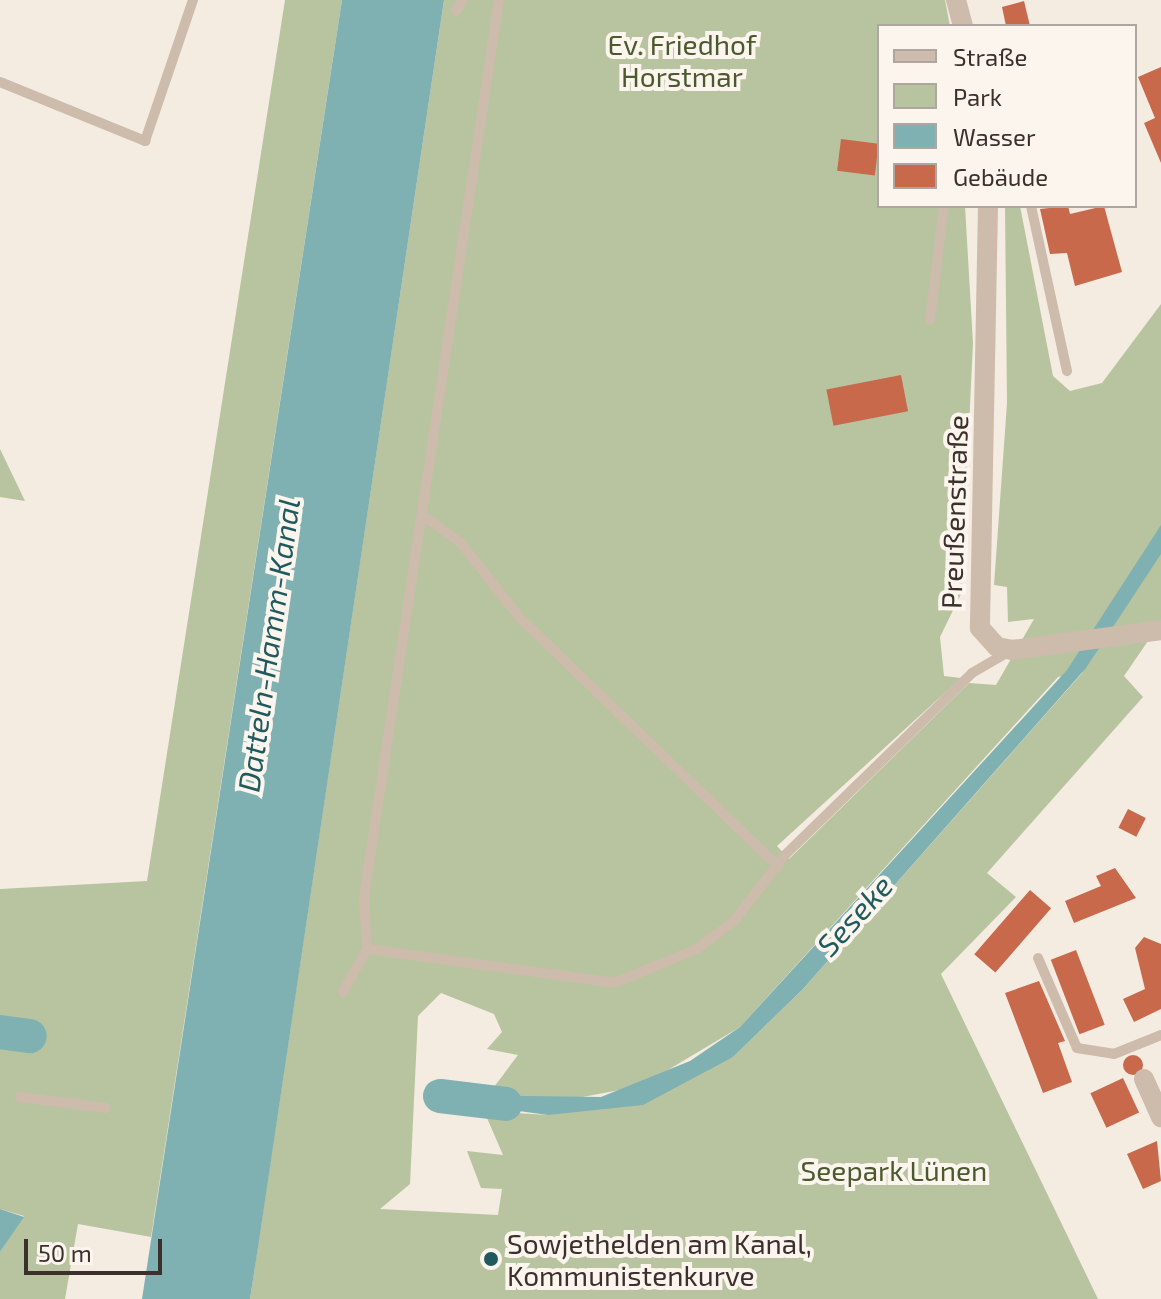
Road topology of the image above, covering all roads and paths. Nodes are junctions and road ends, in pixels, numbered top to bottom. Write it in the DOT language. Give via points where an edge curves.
graph roads {
  1 [pos="193,0"];
  2 [pos="463,0"];
  3 [pos="499,0"];
  4 [pos="956,0"];
  5 [pos="456,11"];
  6 [pos="962,24"];
  7 [pos="0,82"];
  8 [pos="944,208"];
  9 [pos="988,208"];
  10 [pos="1031,208"];
  11 [pos="930,320"];
  12 [pos="1067,371"];
  13 [pos="422,515"];
  14 [pos="1161,630"];
  15 [pos="1012,650"];
  16 [pos="779,867"];
  17 [pos="367,949"];
  18 [pos="1038,958"];
  19 [pos="343,992"];
  20 [pos="1161,1035"];
  21 [pos="1144,1079"];
  22 [pos="20,1097"];
  23 [pos="105,1108"];
  24 [pos="1161,1117"];
  1 -- 7 [label="lane" via="145,141"];
  2 -- 5 [label="lane"];
  3 -- 13 [label="lane"];
  4 -- 6 [label="street"];
  8 -- 11 [label="lane"];
  9 -- 15 [label="street, Preußenstraße" via="976,613 987,639"];
  10 -- 12 [label="lane"];
  13 -- 16 [label="lane" via="460,542 520,618"];
  13 -- 17 [label="lane" via="364,897"];
  14 -- 15 [label="street"];
  15 -- 16 [label="lane" via="972,673"];
  16 -- 17 [label="lane" via="735,920 697,949 614,983"];
  17 -- 19 [label="lane"];
  18 -- 20 [label="lane" via="1073,1045 1114,1054"];
  21 -- 24 [label="street"];
  22 -- 23 [label="lane"];
}
